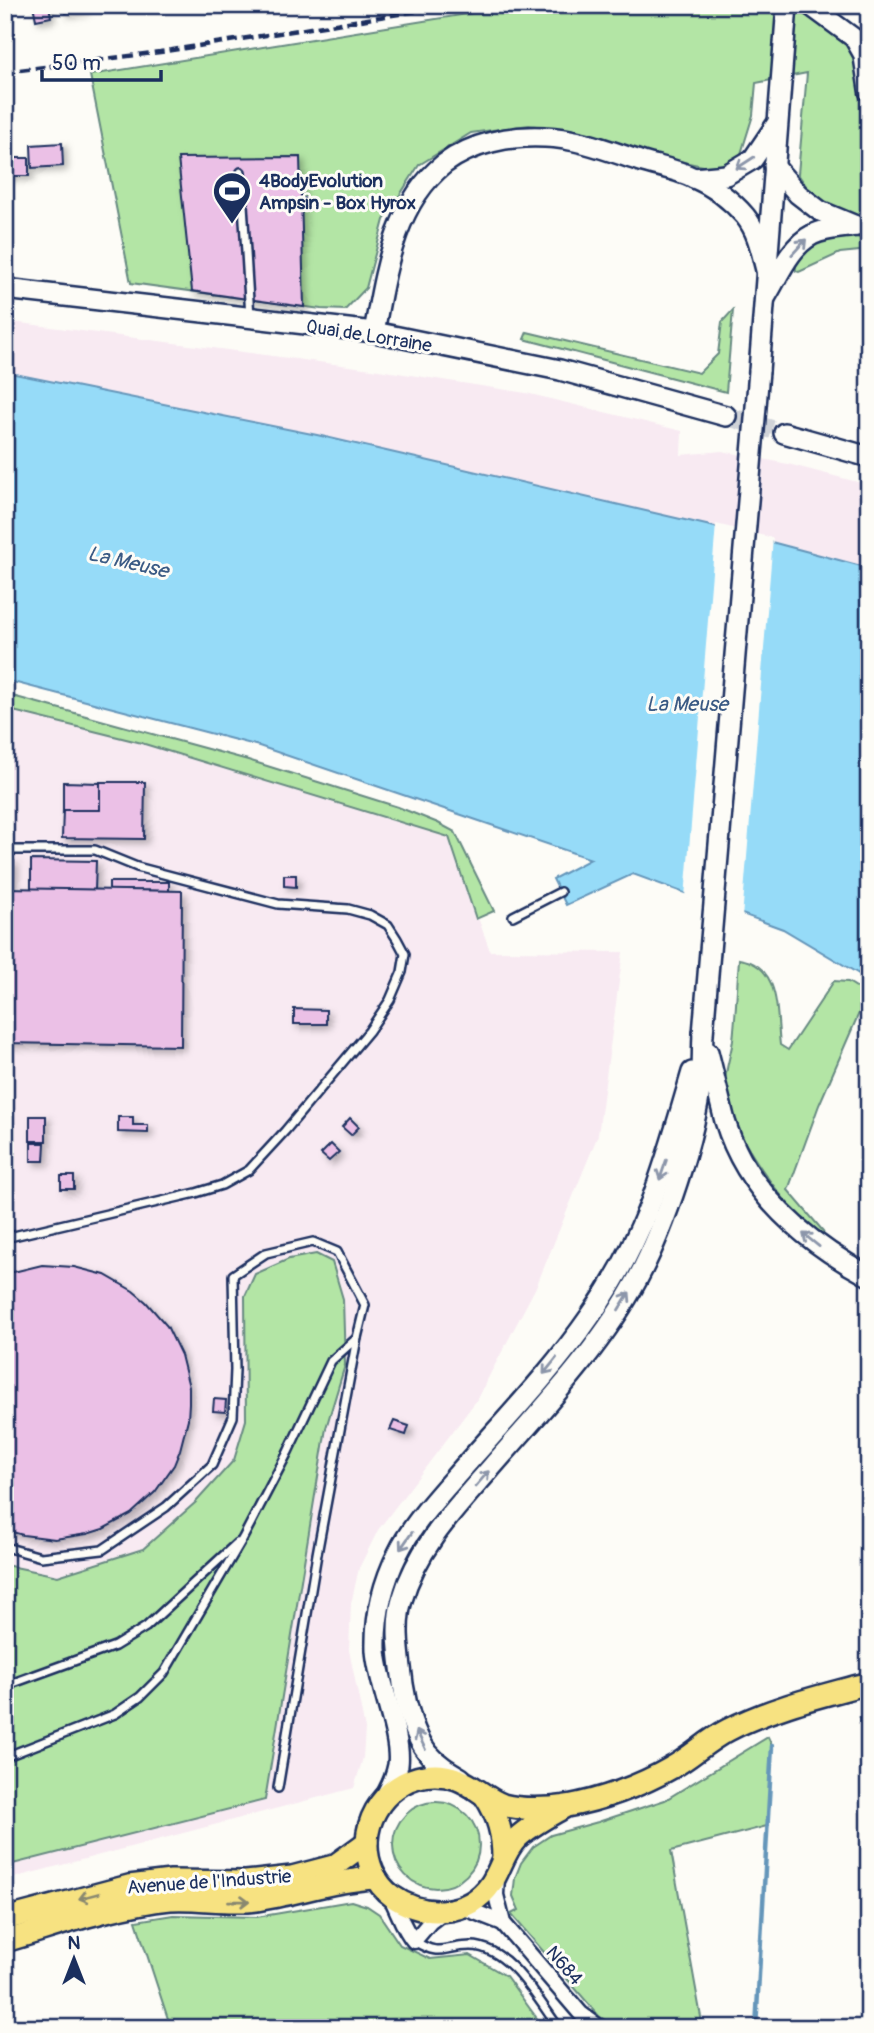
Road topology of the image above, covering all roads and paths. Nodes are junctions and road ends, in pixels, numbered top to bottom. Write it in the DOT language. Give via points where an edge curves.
graph roads {
  1 [pos="787,5"];
  2 [pos="809,5"];
  3 [pos="869,92"];
  4 [pos="778,122"];
  5 [pos="774,166"];
  6 [pos="240,172"];
  7 [pos="694,177"];
  8 [pos="862,228"];
  9 [pos="766,270"];
  10 [pos="5,289"];
  11 [pos="764,299"];
  12 [pos="250,318"];
  13 [pos="374,332"];
  14 [pos="726,416"];
  15 [pos="785,433"];
  16 [pos="869,457"];
  17 [pos="5,850"];
  18 [pos="560,892"];
  19 [pos="513,916"];
  20 [pos="703,1034"];
  21 [pos="5,1238"];
  22 [pos="869,1276"];
  23 [pos="357,1338"];
  24 [pos="243,1538"];
  25 [pos="5,1547"];
  26 [pos="869,1683"];
  27 [pos="5,1686"];
  28 [pos="5,1758"];
  29 [pos="278,1788"];
  30 [pos="478,1790"];
  31 [pos="387,1794"];
  32 [pos="566,1806"];
  33 [pos="367,1842"];
  34 [pos="500,1865"];
  35 [pos="382,1886"];
  36 [pos="452,1909"];
  37 [pos="5,1919"];
  38 [pos="503,1923"];
  39 [pos="5,1941"];
  40 [pos="414,1941"];
  41 [pos="559,2028"];
  42 [pos="600,2028"];
  1 -- 4 [label="main road"];
  2 -- 3 [label="street" via="853,38 863,54"];
  4 -- 5 [label="main road"];
  4 -- 7 [label="main road, one-way" via="753,159 726,175"];
  5 -- 8 [label="main road" via="820,211"];
  5 -- 9 [label="main road"];
  6 -- 12 [label="lane"];
  7 -- 9 [label="main road" via="746,217 758,236"];
  7 -- 13 [label="main road" via="547,137 509,138 473,148 444,164 418,192 400,224"];
  11 -- 8 [label="main road, one-way" via="797,245 820,232"];
  9 -- 11 [label="main road"];
  10 -- 12 [label="main road, Quai de Lorraine"];
  11 -- 20 [label="main road, bridge"];
  12 -- 13 [label="main road, Quai de Lorraine"];
  13 -- 14 [label="main road, Quai de Lorraine" via="560,370"];
  15 -- 16 [label="main road"];
  17 -- 21 [label="lane" via="95,850 137,867 278,904 348,909 388,925 405,954 390,1000 369,1031 249,1170 196,1193"];
  18 -- 19 [label="lane"];
  22 -- 20 [label="main road, one-way" via="823,1250 763,1194 726,1123"];
  30 -- 20 [label="main road, one-way" via="426,1751 417,1732 405,1696 398,1644 401,1603 411,1574 436,1531 603,1334 638,1278 681,1168 698,1100"];
  20 -- 31 [label="main road, one-way" via="660,1181 630,1252 592,1315 432,1504 399,1551 379,1608 376,1651 398,1761"];
  23 -- 24 [label="lane" via="331,1361"];
  23 -- 25 [label="lane" via="365,1305 337,1252 313,1242 266,1253 233,1275 233,1417 212,1465 166,1507 103,1550 41,1557"];
  23 -- 29 [label="lane"];
  24 -- 27 [label="lane" via="146,1627 114,1646"];
  24 -- 28 [label="lane" via="164,1673 140,1697 115,1714"];
  26 -- 32 [label="main road" via="768,1711 725,1731 642,1783"];
  30 -- 31 [label="main road" via="454,1777 427,1776"];
  30 -- 32 [label="main road" via="518,1807"];
  30 -- 34 [label="main road" via="498,1821 503,1839"];
  31 -- 33 [label="main road" via="369,1824"];
  32 -- 34 [label="main road" via="516,1839"];
  33 -- 35 [label="main road" via="370,1867"];
  33 -- 37 [label="main road, Avenue de l'Industrie, one-way" via="334,1866 292,1877 129,1886"];
  34 -- 36 [label="main road" via="490,1886"];
  34 -- 38 [label="street" via="496,1895"];
  35 -- 36 [label="main road" via="404,1905 423,1911"];
  39 -- 35 [label="main road, Avenue de l'Industrie, one-way" via="133,1904 175,1899 251,1900 343,1880"];
  35 -- 40 [label="street"];
  36 -- 38 [label="street, N684 / N684"];
  36 -- 40 [label="street" via="430,1922"];
  38 -- 42 [label="street, N684 / N684" via="582,2014"];
  40 -- 41 [label="lane" via="431,1951 473,1946 498,1954"];
}
